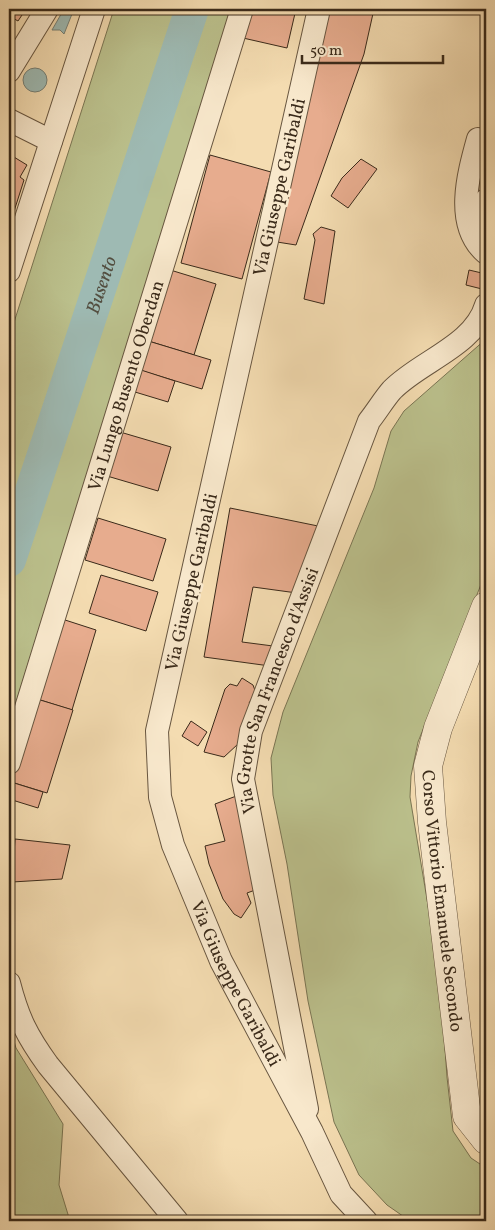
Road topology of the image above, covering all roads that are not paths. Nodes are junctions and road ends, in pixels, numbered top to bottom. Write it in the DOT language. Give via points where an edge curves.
graph roads {
  1 [pos="47,9"];
  2 [pos="94,9"];
  3 [pos="242,9"];
  4 [pos="319,9"];
  5 [pos="9,71"];
  6 [pos="9,120"];
  7 [pos="478,139"];
  8 [pos="51,140"];
  9 [pos="486,200"];
  10 [pos="486,218"];
  11 [pos="486,253"];
  12 [pos="9,271"];
  13 [pos="486,305"];
  14 [pos="486,606"];
  15 [pos="9,763"];
  16 [pos="9,983"];
  17 [pos="312,1132"];
  18 [pos="486,1140"];
  19 [pos="177,1221"];
  20 [pos="366,1221"];
  1 -- 5 [label="street"];
  2 -- 8 [label="street"];
  3 -- 15 [label="street, Via Lungo Busento Oberdan"];
  4 -- 17 [label="street, Via Giuseppe Garibaldi" via="157,731 160,797 173,845 221,961"];
  6 -- 8 [label="street"];
  7 -- 11 [label="street" via="466,197 469,229"];
  8 -- 12 [label="street"];
  9 -- 10 [label="street"];
  13 -- 17 [label="street, Via Grotte San Francesco d'Assisi" via="484,313 466,335 393,390 369,421 251,731 243,778"];
  14 -- 18 [label="street, Corso Vittorio Emanuele Secondo" via="438,728 428,766 467,1116"];
  16 -- 19 [label="street" via="18,1017 31,1042"];
  17 -- 20 [label="street" via="341,1194"];
}
